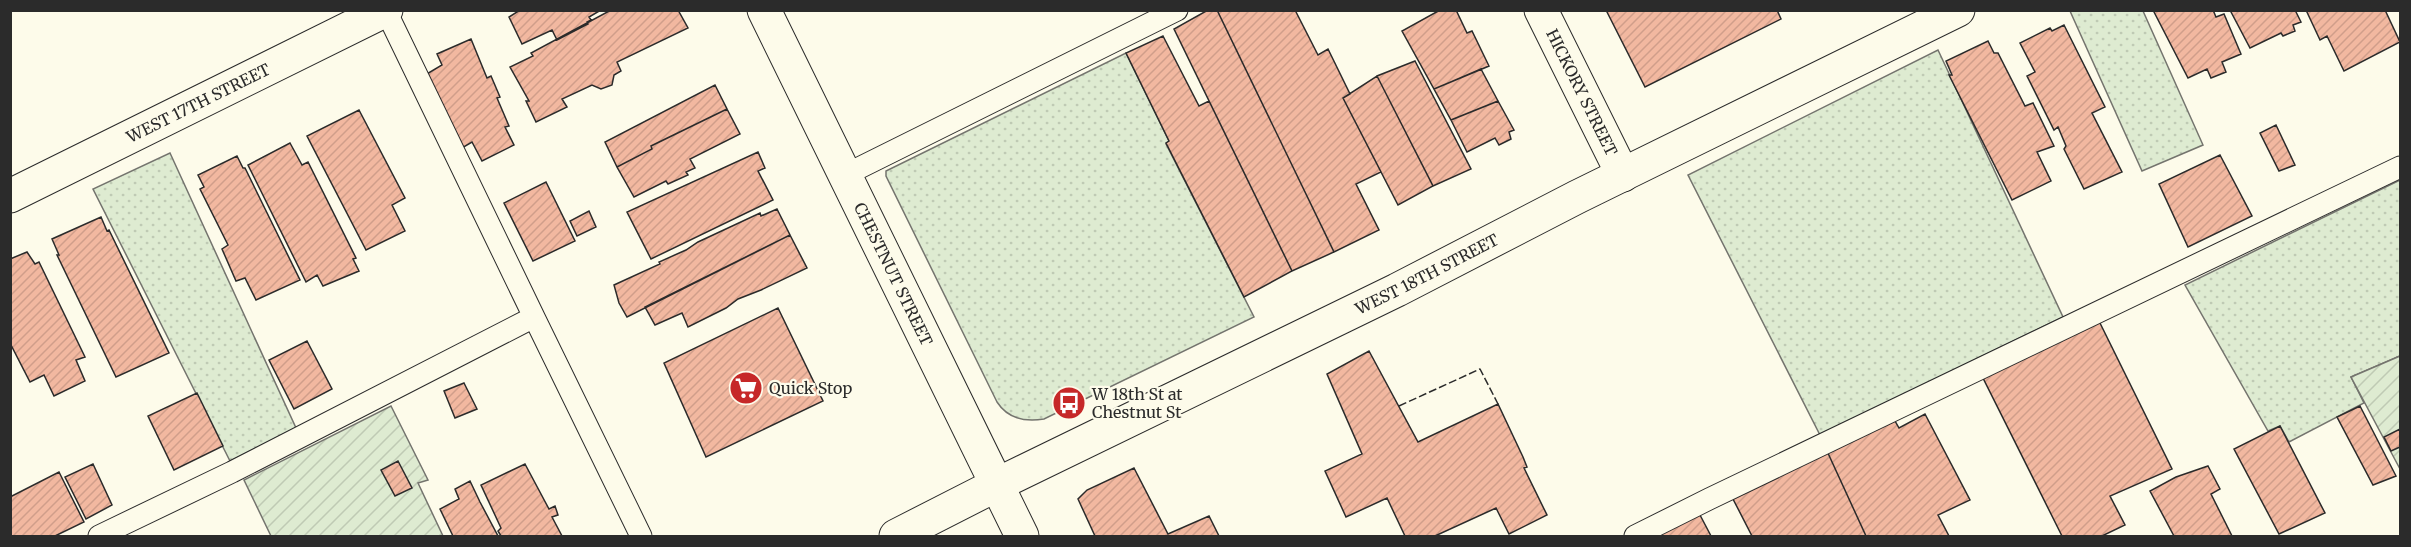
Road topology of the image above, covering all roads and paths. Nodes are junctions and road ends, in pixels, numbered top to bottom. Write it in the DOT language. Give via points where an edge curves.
graph roads {
  1 [pos="386,10"];
  2 [pos="764,10"];
  3 [pos="1541,10"];
  4 [pos="1958,10"];
  5 [pos="1170,12"];
  6 [pos="2400,167"];
  7 [pos="1623,174"];
  8 [pos="845,175"];
  9 [pos="10,196"];
  10 [pos="534,317"];
  11 [pos="996,485"];
  12 [pos="99,537"];
  13 [pos="641,537"];
  14 [pos="896,537"];
  15 [pos="1022,537"];
  16 [pos="1635,537"];
  1 -- 9 [label="street, WEST 17TH STREET"];
  1 -- 10 [label="lane"];
  2 -- 8 [label="street, CHESTNUT STREET"];
  3 -- 7 [label="street, HICKORY STREET"];
  4 -- 7 [label="street, WEST 18TH STREET"];
  5 -- 8 [label="lane"];
  6 -- 16 [label="lane"];
  7 -- 11 [label="street, WEST 18TH STREET" via="1354,311"];
  8 -- 11 [label="street, CHESTNUT STREET"];
  10 -- 12 [label="lane"];
  10 -- 13 [label="lane"];
  11 -- 14 [label="street, WEST 18TH STREET"];
  11 -- 15 [label="street, CHESTNUT STREET"];
}
